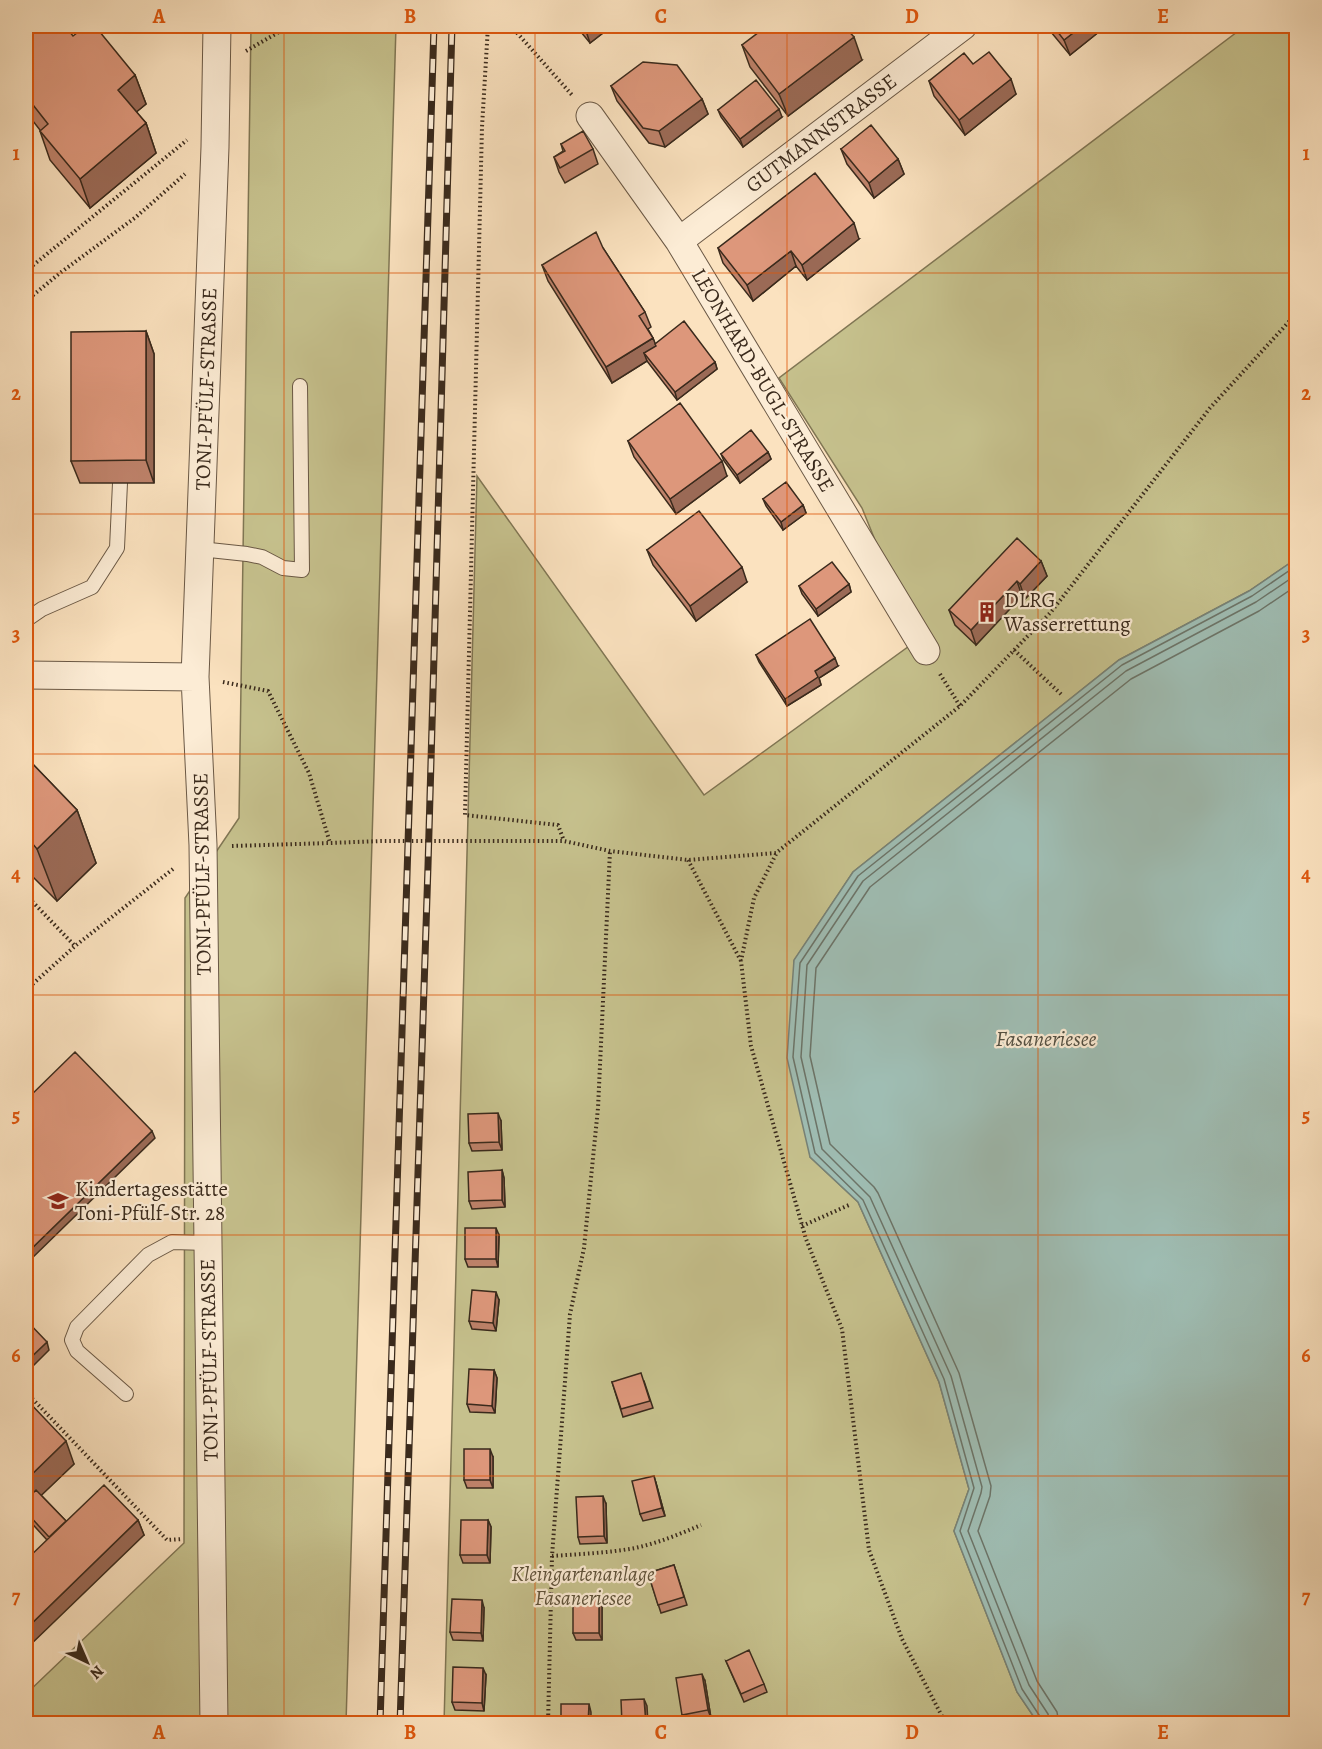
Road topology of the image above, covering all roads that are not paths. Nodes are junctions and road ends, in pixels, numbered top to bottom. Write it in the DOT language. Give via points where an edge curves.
graph roads {
  1 [pos="217,26"];
  2 [pos="963,26"];
  3 [pos="590,116"];
  4 [pos="679,241"];
  5 [pos="300,386"];
  6 [pos="120,483"];
  7 [pos="200,549"];
  8 [pos="26,620"];
  9 [pos="926,651"];
  10 [pos="26,675"];
  11 [pos="195,677"];
  12 [pos="208,1244"];
  13 [pos="126,1394"];
  14 [pos="214,1724"];
  1 -- 7 [label="street, TONI-PFÜLF-STRASSE"];
  2 -- 4 [label="street, GUTMANNSTRASSE"];
  3 -- 4 [label="street, LEONHARD-BUGL-STRASSE"];
  4 -- 9 [label="street, LEONHARD-BUGL-STRASSE"];
  5 -- 7 [label="lane" via="302,570 283,568 247,554"];
  6 -- 8 [label="lane" via="117,548 92,587"];
  7 -- 11 [label="street, TONI-PFÜLF-STRASSE"];
  10 -- 11 [label="street"];
  11 -- 12 [label="street, TONI-PFÜLF-STRASSE" via="203,845"];
  12 -- 13 [label="lane" via="172,1242 148,1255 77,1327 72,1340 77,1351"];
  12 -- 14 [label="street, TONI-PFÜLF-STRASSE"];
}
